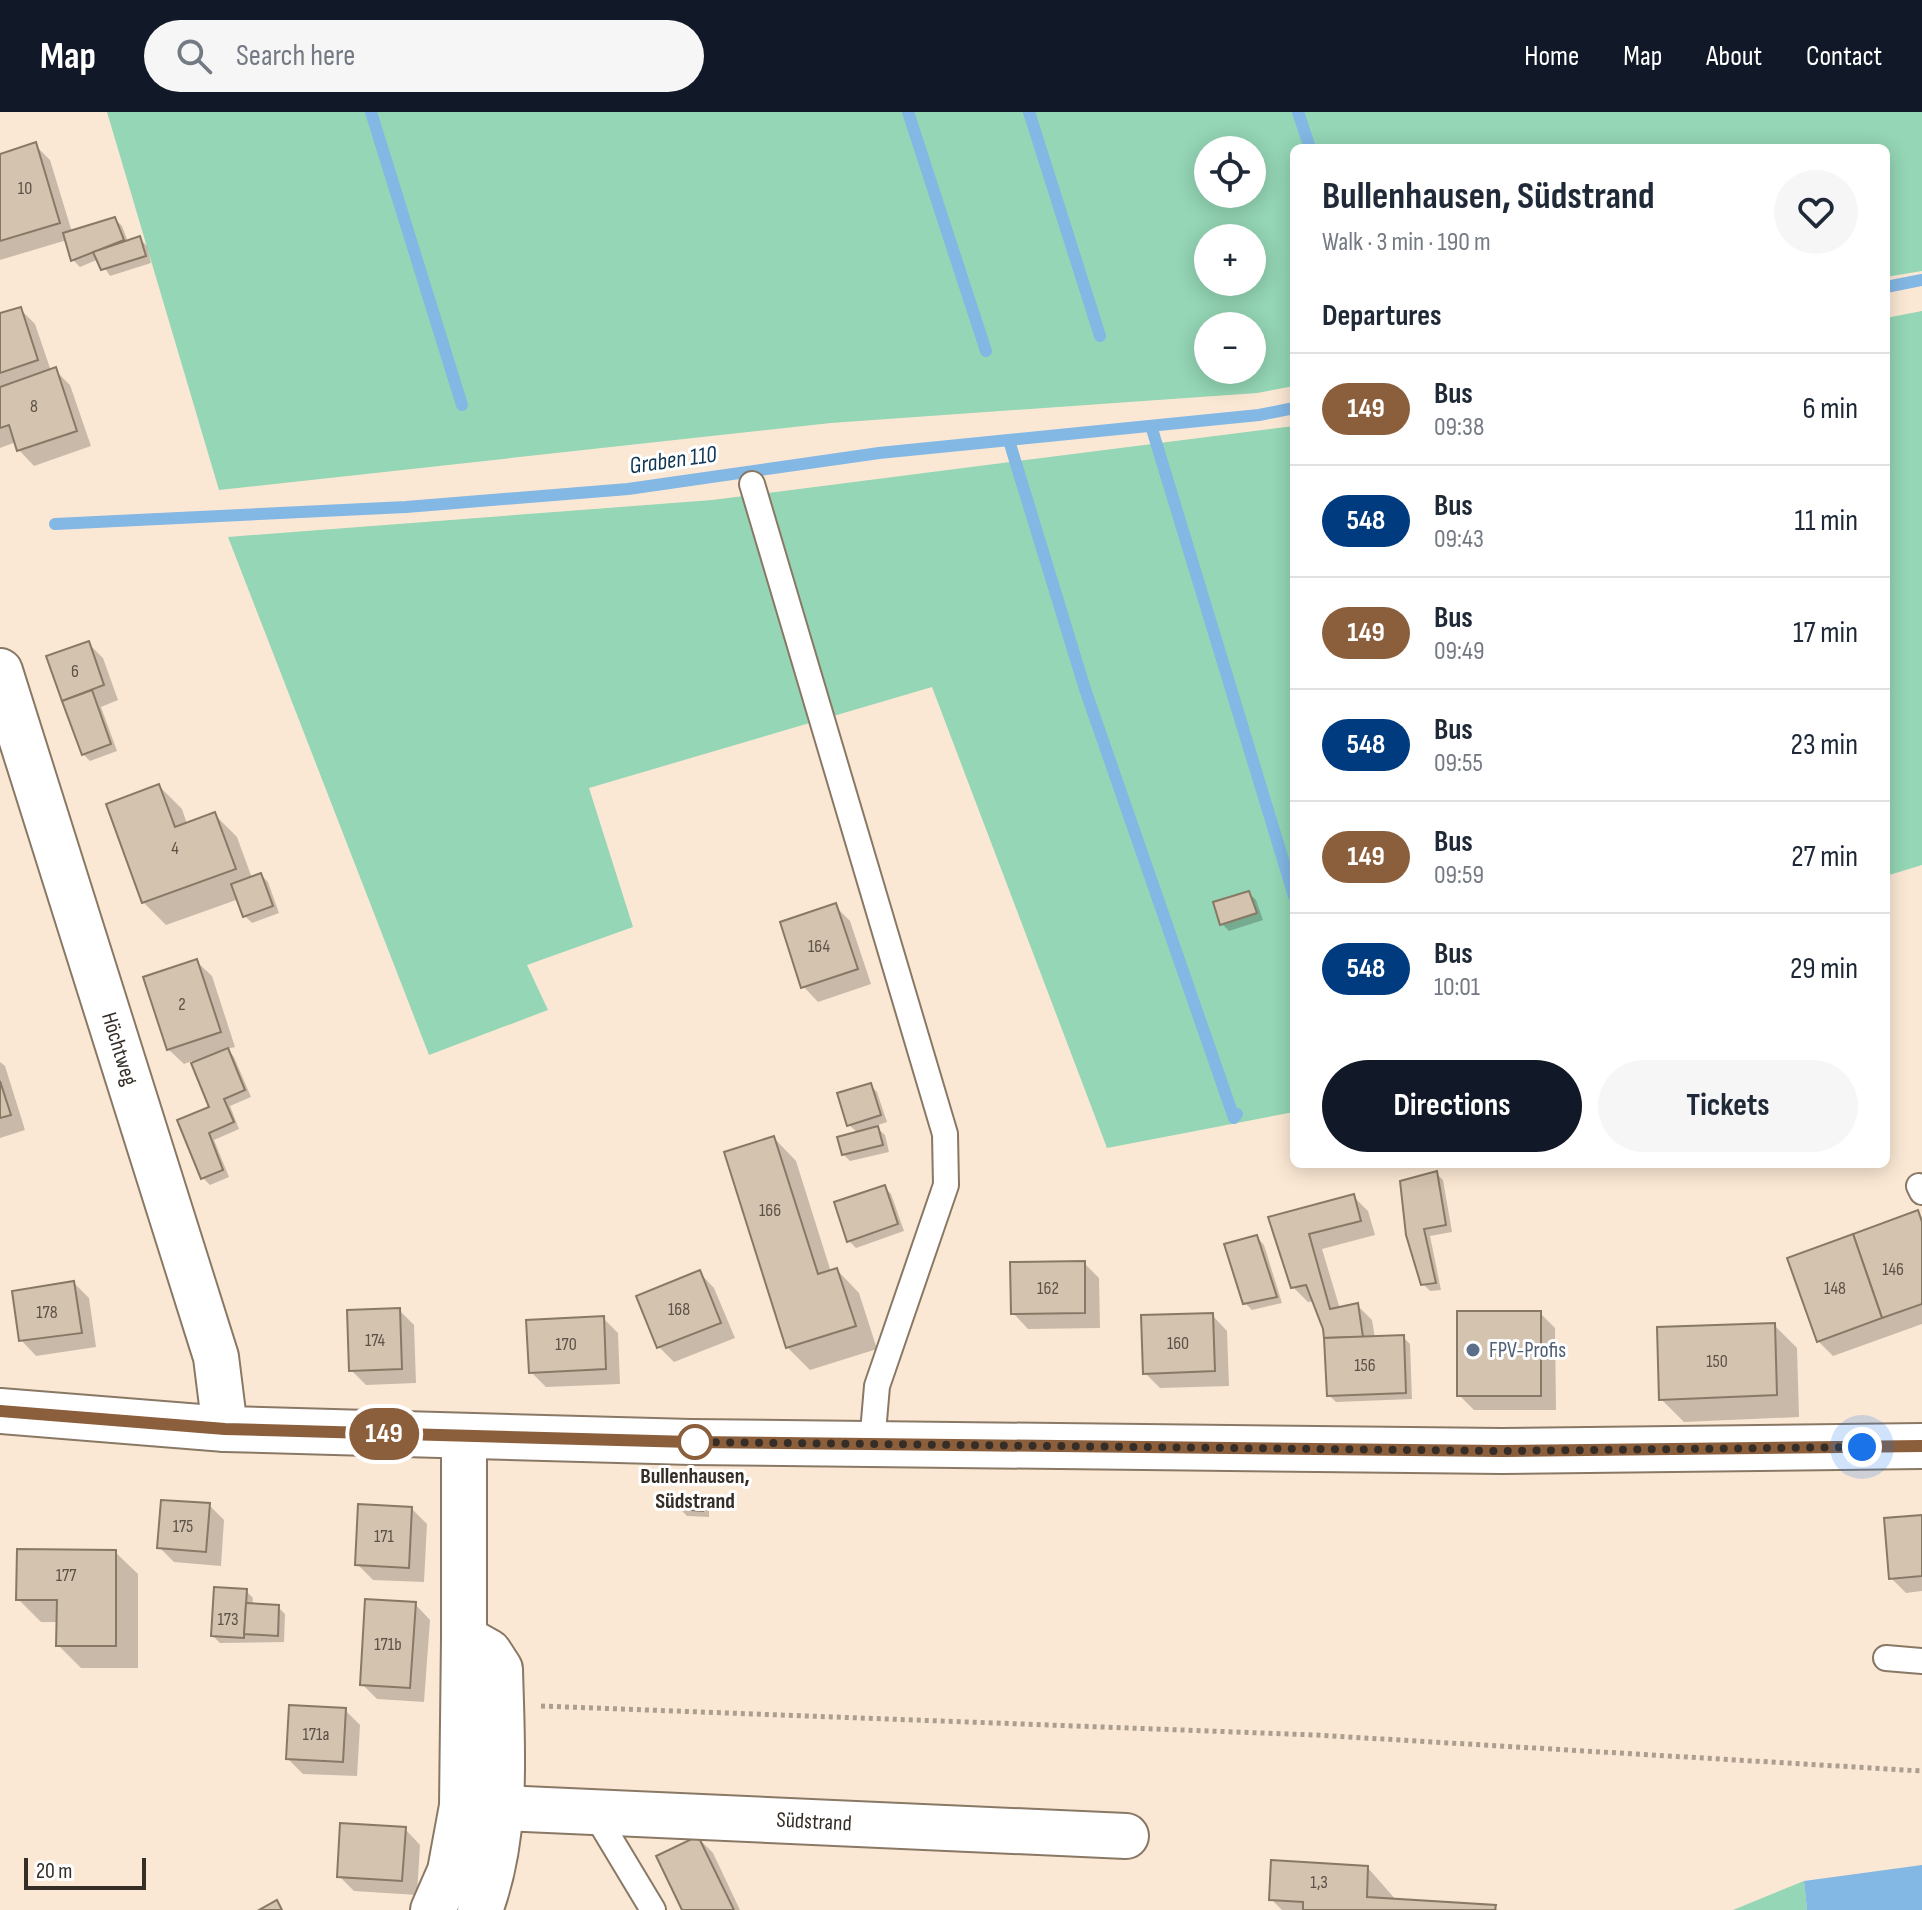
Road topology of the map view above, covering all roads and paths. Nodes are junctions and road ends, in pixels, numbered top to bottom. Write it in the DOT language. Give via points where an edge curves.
graph roads {
  1 [pos="752,484"];
  2 [pos="0,671"];
  3 [pos="0,1411"];
  4 [pos="225,1429"];
  5 [pos="464,1436"];
  6 [pos="872,1444"];
  7 [pos="1922,1446"];
  8 [pos="464,1638"];
  9 [pos="1886,1658"];
  10 [pos="1922,1661"];
  11 [pos="501,1704"];
  12 [pos="1922,1771"];
  13 [pos="502,1808"];
  14 [pos="594,1812"];
  15 [pos="1126,1836"];
  16 [pos="433,1910"];
  17 [pos="480,1910"];
  18 [pos="653,1910"];
  1 -- 6 [label="lane" via="945,1134 946,1185 877,1386"];
  2 -- 4 [label="street, Höchtweg" via="216,1357"];
  3 -- 4 [label="street"];
  4 -- 5 [label="street"];
  5 -- 6 [label="street"];
  5 -- 8 [label="street"];
  6 -- 7 [label="street" via="1502,1451"];
  8 -- 11 [label="street" via="489,1652 500,1669"];
  8 -- 16 [label="street" via="462,1806 450,1871"];
  9 -- 10 [label="lane"];
  11 -- 12 [label="path" via="1315,1735"];
  11 -- 13 [label="street"];
  13 -- 14 [label="street, Südstrand"];
  13 -- 17 [label="street" via="491,1880"];
  14 -- 15 [label="street, Südstrand"];
  14 -- 18 [label="lane"];
}
